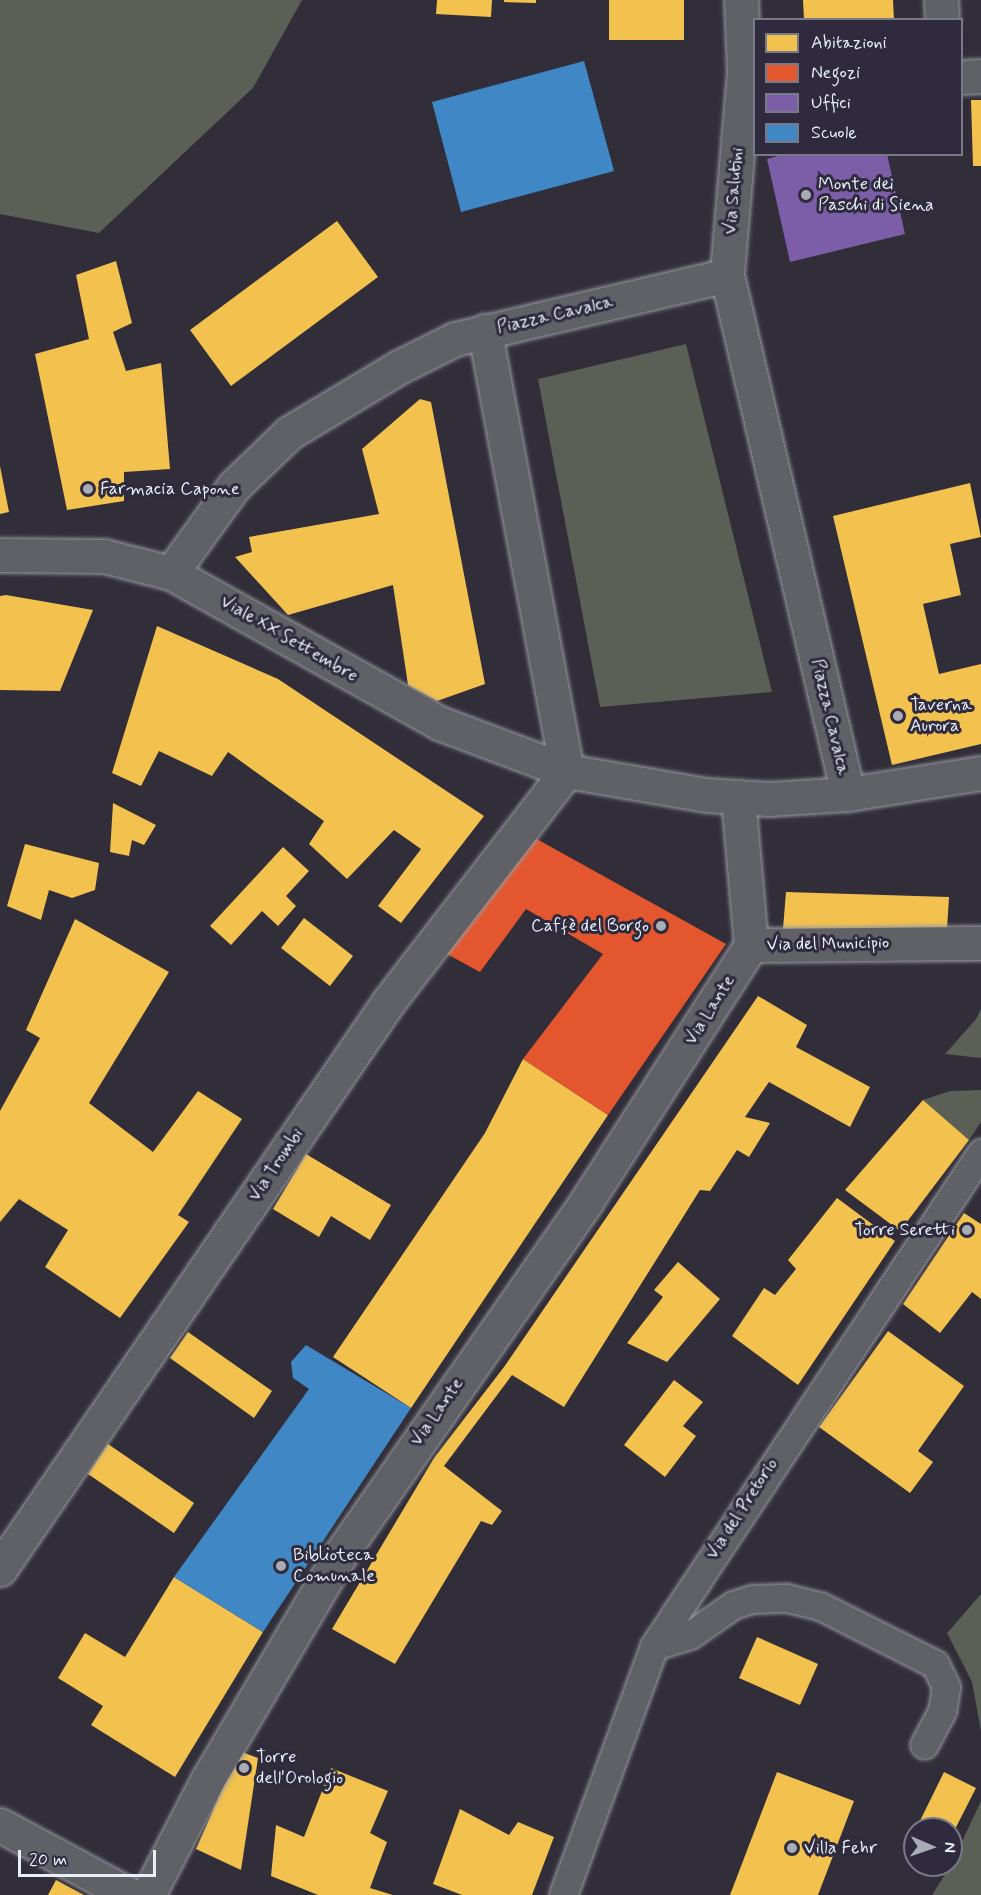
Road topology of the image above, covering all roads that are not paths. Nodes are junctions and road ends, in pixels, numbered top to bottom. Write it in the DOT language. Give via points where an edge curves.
graph roads {
  1 [pos="741,0"];
  2 [pos="941,0"];
  3 [pos="942,18"];
  4 [pos="749,71"];
  5 [pos="963,76"];
  6 [pos="981,76"];
  7 [pos="727,275"];
  8 [pos="485,332"];
  9 [pos="0,555"];
  10 [pos="171,573"];
  11 [pos="567,771"];
  12 [pos="981,773"];
  13 [pos="848,794"];
  14 [pos="738,797"];
  15 [pos="981,943"];
  16 [pos="751,945"];
  17 [pos="978,1167"];
  18 [pos="0,1569"];
  19 [pos="654,1646"];
  20 [pos="924,1744"];
  21 [pos="0,1825"];
  22 [pos="130,1895"];
  23 [pos="148,1895"];
  24 [pos="563,1895"];
  1 -- 4 [label="street, Via Salutini"];
  2 -- 3 [label="street"];
  4 -- 7 [label="street, Via Salutini"];
  5 -- 6 [label="street"];
  7 -- 8 [label="street, Piazza Cavalca"];
  7 -- 13 [label="street, Piazza Cavalca"];
  8 -- 10 [label="street" via="455,339 399,367 289,433 234,486"];
  8 -- 11 [label="street, Piazza Cavalca"];
  9 -- 10 [label="street, Viale XX Settembre" via="104,556"];
  10 -- 11 [label="street, Viale XX Settembre" via="439,723"];
  11 -- 14 [label="street, Piazza Cavalca"];
  11 -- 18 [label="street, Via Trombi" via="389,1001"];
  12 -- 13 [label="street"];
  13 -- 14 [label="street, Piazza Cavalca"];
  14 -- 16 [label="street, Via del Municipio"];
  15 -- 16 [label="street, Via del Municipio"];
  16 -- 23 [label="street, Via Lante" via="586,1202 340,1555 208,1779"];
  17 -- 19 [label="lane, Via del Pretorio"];
  19 -- 20 [label="lane" via="690,1635 733,1605 752,1599 787,1598 820,1606 935,1664 946,1687 942,1711"];
  19 -- 24 [label="lane, Via del Pretorio"];
  21 -- 22 [label="street"];
}
